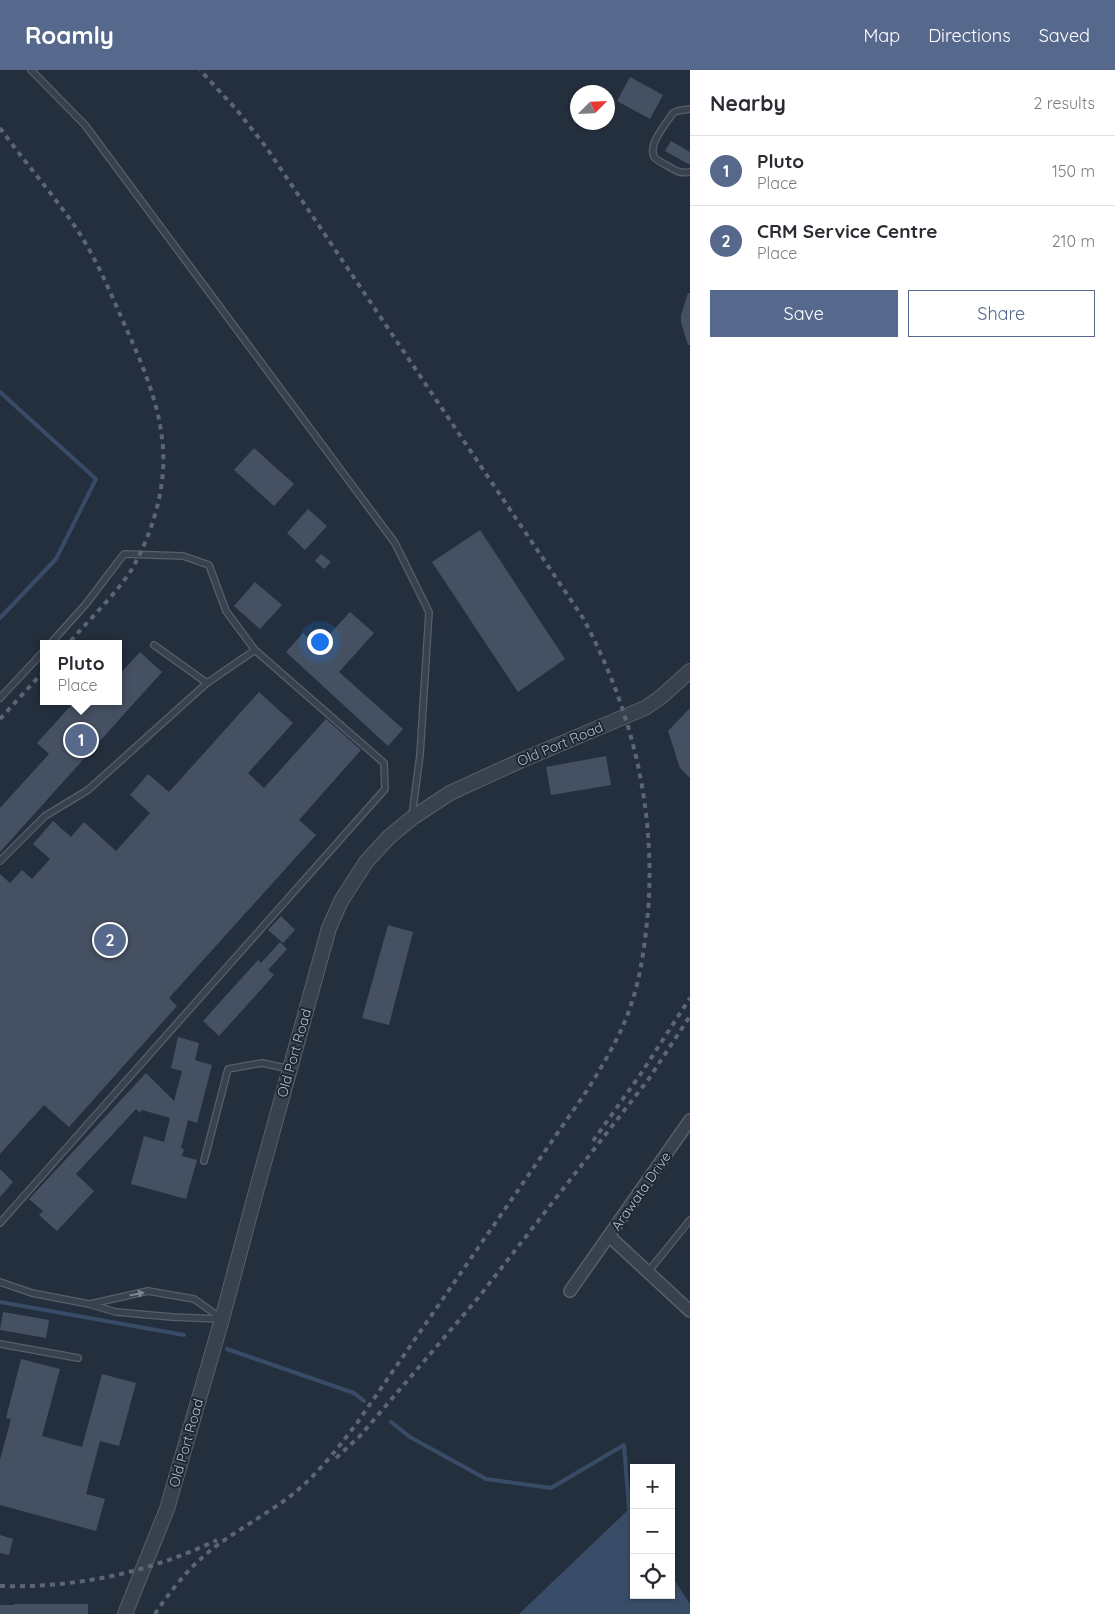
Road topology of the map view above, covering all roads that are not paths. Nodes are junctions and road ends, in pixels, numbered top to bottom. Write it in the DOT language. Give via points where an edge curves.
graph roads {
  1 [pos="31,70"];
  2 [pos="690,109"];
  3 [pos="690,172"];
  4 [pos="54,640"];
  5 [pos="154,645"];
  6 [pos="255,650"];
  7 [pos="40,655"];
  8 [pos="690,671"];
  9 [pos="207,683"];
  10 [pos="0,698"];
  11 [pos="412,818"];
  12 [pos="0,861"];
  13 [pos="290,1069"];
  14 [pos="690,1120"];
  15 [pos="204,1161"];
  16 [pos="690,1220"];
  17 [pos="0,1223"];
  18 [pos="609,1236"];
  19 [pos="648,1272"];
  20 [pos="0,1282"];
  21 [pos="570,1290"];
  22 [pos="89,1304"];
  23 [pos="690,1311"];
  24 [pos="222,1319"];
  25 [pos="0,1344"];
  26 [pos="78,1358"];
  27 [pos="125,1614"];
  1 -- 11 [label="lane" via="86,125 395,543 430,612"];
  2 -- 3 [label="lane" via="673,113 652,150 656,159 677,172"];
  4 -- 6 [label="lane" via="124,554 183,556 209,565 226,611"];
  5 -- 9 [label="lane"];
  6 -- 9 [label="lane"];
  6 -- 17 [label="lane" via="384,763 385,789"];
  7 -- 10 [label="lane"];
  8 -- 11 [label="street, Old Port Road" via="645,708 450,793"];
  9 -- 12 [label="lane" via="88,790 45,816"];
  11 -- 13 [label="street, Old Port Road" via="375,852 341,901 329,928"];
  13 -- 15 [label="lane" via="262,1063 228,1069"];
  13 -- 24 [label="street, Old Port Road"];
  14 -- 18 [label="street, Arawata Drive"];
  16 -- 19 [label="lane"];
  18 -- 19 [label="street, Arawata Drive"];
  18 -- 21 [label="street, Arawata Drive"];
  19 -- 23 [label="street, Arawata Drive"];
  20 -- 22 [label="lane" via="32,1293"];
  22 -- 24 [label="lane" via="116,1312"];
  22 -- 24 [label="lane, one-way" via="148,1291 194,1299"];
  24 -- 27 [label="street, Old Port Road" via="167,1509"];
  25 -- 26 [label="lane"];
}
